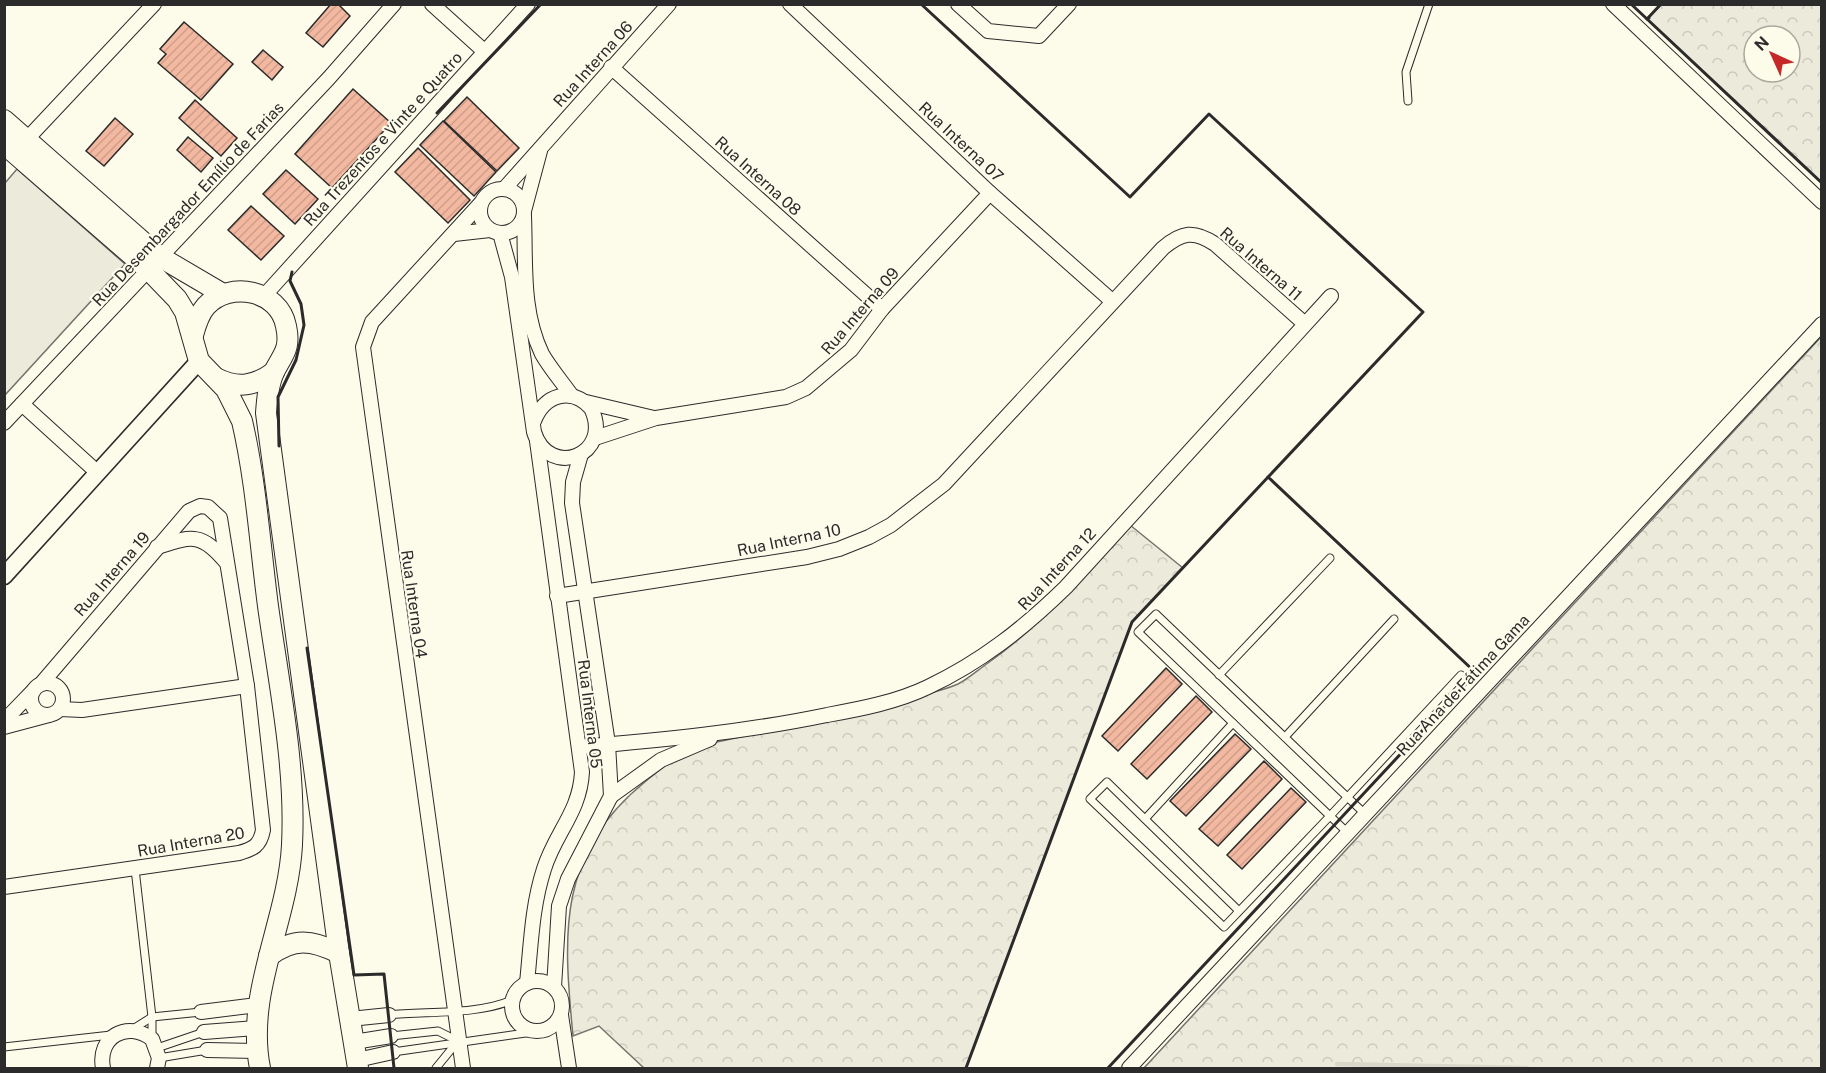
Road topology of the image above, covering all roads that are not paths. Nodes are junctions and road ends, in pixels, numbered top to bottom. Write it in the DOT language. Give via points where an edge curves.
graph roads {
  1 [pos="154,4"];
  2 [pos="394,4"];
  3 [pos="432,4"];
  4 [pos="528,4"];
  5 [pos="669,4"];
  6 [pos="790,4"];
  7 [pos="958,4"];
  8 [pos="1069,4"];
  9 [pos="1429,4"];
  10 [pos="1613,4"];
  11 [pos="484,51"];
  12 [pos="611,67"];
  13 [pos="1408,101"];
  14 [pos="4,120"];
  15 [pos="541,146"];
  16 [pos="12,149"];
  17 [pos="504,189"];
  18 [pos="990,193"];
  19 [pos="1821,202"];
  20 [pos="481,203"];
  21 [pos="524,213"];
  22 [pos="495,232"];
  23 [pos="454,234"];
  24 [pos="155,264"];
  25 [pos="222,294"];
  26 [pos="264,296"];
  27 [pos="1331,296"];
  28 [pos="1112,301"];
  29 [pos="882,309"];
  30 [pos="1305,324"];
  31 [pos="1821,324"];
  32 [pos="193,335"];
  33 [pos="199,361"];
  34 [pos="274,372"];
  35 [pos="213,377"];
  36 [pos="572,396"];
  37 [pos="586,402"];
  38 [pos="22,404"];
  39 [pos="656,418"];
  40 [pos="534,422"];
  41 [pos="4,423"];
  42 [pos="595,438"];
  43 [pos="537,441"];
  44 [pos="581,454"];
  45 [pos="98,473"];
  46 [pos="189,511"];
  47 [pos="158,546"];
  48 [pos="1330,558"];
  49 [pos="227,563"];
  50 [pos="4,576"];
  51 [pos="585,591"];
  52 [pos="557,596"];
  53 [pos="1394,619"];
  54 [pos="61,658"];
  55 [pos="1219,675"];
  56 [pos="1461,675"];
  57 [pos="247,686"];
  58 [pos="36,688"];
  59 [pos="58,702"];
  60 [pos="4,721"];
  61 [pos="1233,723"];
  62 [pos="4,727"];
  63 [pos="726,733"];
  64 [pos="1284,737"];
  65 [pos="608,744"];
  66 [pos="579,747"];
  67 [pos="611,796"];
  68 [pos="1347,797"];
  69 [pos="1365,814"];
  70 [pos="1330,816"];
  71 [pos="1145,819"];
  72 [pos="1348,833"];
  73 [pos="135,869"];
  74 [pos="4,887"];
  75 [pos="1239,910"];
  76 [pos="339,953"];
  77 [pos="269,956"];
  78 [pos="527,983"];
  79 [pos="554,987"];
  80 [pos="512,1000"];
  81 [pos="257,1005"];
  82 [pos="455,1011"];
  83 [pos="201,1012"];
  84 [pos="388,1015"];
  85 [pos="561,1015"];
  86 [pos="152,1017"];
  87 [pos="350,1019"];
  88 [pos="256,1028"];
  89 [pos="133,1029"];
  90 [pos="204,1032"];
  91 [pos="532,1032"];
  92 [pos="114,1034"];
  93 [pos="391,1036"];
  94 [pos="458,1041"];
  95 [pos="4,1047"];
  96 [pos="207,1050"];
  97 [pos="393,1052"];
  98 [pos="156,1053"];
  99 [pos="356,1057"];
  100 [pos="258,1060"];
  101 [pos="103,1068"];
  102 [pos="436,1068"];
  103 [pos="463,1068"];
  104 [pos="569,1068"];
  105 [pos="1129,1068"];
  1 -- 16 [label="street"];
  2 -- 24 [label="street, Rua Desembargador Emílio de Farias"];
  3 -- 11 [label="street"];
  4 -- 11 [label="street, Rua Trezentos e Vinte e Quatro"];
  5 -- 12 [label="street, Rua Interna 06"];
  6 -- 18 [label="street, Rua Interna 07"];
  7 -- 8 [label="street" via="988,31 1039,36"];
  9 -- 13 [label="lane" via="1406,72"];
  10 -- 19 [label="street"];
  11 -- 26 [label="street, Rua Trezentos e Vinte e Quatro"];
  12 -- 15 [label="street, Rua Interna 06"];
  12 -- 29 [label="street, Rua Interna 08"];
  14 -- 16 [label="main road"];
  15 -- 17 [label="street, Rua Interna 06"];
  15 -- 21 [label="street, Rua Interna 06"];
  16 -- 24 [label="main road"];
  17 -- 20 [label="street" via="487,195"];
  17 -- 21 [label="street" via="520,198"];
  18 -- 28 [label="street, Rua Interna 07"];
  18 -- 29 [label="street, Rua Interna 09"];
  20 -- 22 [label="street" via="483,223"];
  20 -- 23 [label="street, Rua Interna 04"];
  21 -- 22 [label="street" via="519,225 510,232"];
  21 -- 36 [label="street" via="526,299 534,333 543,356"];
  22 -- 23 [label="street"];
  22 -- 40 [label="street" via="510,267"];
  23 -- 82 [label="street, Rua Interna 04" via="372,322 363,347"];
  24 -- 25 [label="main road"];
  24 -- 32 [label="main road" via="185,312"];
  24 -- 38 [label="street, Rua Desembargador Emílio de Farias"];
  25 -- 26 [label="main road" via="250,291"];
  25 -- 32 [label="main road" via="207,305"];
  26 -- 34 [label="main road" via="278,307 289,340 285,358"];
  27 -- 30 [label="street, Rua Interna 12"];
  28 -- 30 [label="street, Rua Interna 11" via="1174,238 1201,235"];
  28 -- 51 [label="street, Rua Interna 10" via="944,484 917,507 869,537 807,557"];
  29 -- 39 [label="street, Rua Interna 09" via="850,350 807,388 786,397"];
  30 -- 63 [label="street, Rua Interna 12" via="1066,587 986,656 926,688 858,709"];
  31 -- 69 [label="street, Rua Ana de Fátima Gama"];
  32 -- 33 [label="main road"];
  33 -- 35 [label="main road"];
  33 -- 45 [label="street"];
  34 -- 35 [label="main road" via="244,386"];
  34 -- 76 [label="main road" via="266,413"];
  35 -- 77 [label="main road" via="226,389 245,437 290,760 292,848"];
  36 -- 37 [label="street"];
  36 -- 40 [label="street" via="552,398"];
  37 -- 39 [label="street, Rua Interna 09"];
  37 -- 42 [label="street" via="596,417"];
  38 -- 41 [label="street, Rua Desembargador Emílio de Farias"];
  38 -- 45 [label="street"];
  39 -- 42 [label="street, Rua Interna 09"];
  40 -- 43 [label="street"];
  42 -- 44 [label="street"];
  43 -- 44 [label="street" via="543,449 561,458"];
  43 -- 52 [label="street, Rua Interna 05"];
  44 -- 51 [label="street, Rua Interna 05" via="572,503"];
  45 -- 50 [label="street"];
  46 -- 47 [label="street, Rua Interna 19"];
  46 -- 49 [label="street, Rua Interna 20" via="200,506 216,512"];
  47 -- 49 [label="street" via="199,538 212,545"];
  47 -- 54 [label="street, Rua Interna 19"];
  48 -- 55 [label="lane"];
  49 -- 57 [label="street, Rua Interna 20"];
  51 -- 52 [label="street, Rua Interna 10"];
  51 -- 65 [label="street, Rua Interna 05"];
  52 -- 66 [label="street, Rua Interna 05"];
  53 -- 64 [label="lane"];
  54 -- 58 [label="street, Rua Interna 19"];
  54 -- 59 [label="street"];
  55 -- 61 [label="lane" via="1156,614 1138,632"];
  55 -- 64 [label="lane"];
  56 -- 68 [label="lane"];
  57 -- 59 [label="street" via="81,710"];
  57 -- 73 [label="street, Rua Interna 20" via="263,830 257,846 239,853"];
  58 -- 59 [label="street" via="49,683"];
  58 -- 59 [label="street" via="30,698 33,709"];
  58 -- 60 [label="street, Rua Interna 19"];
  59 -- 62 [label="street"];
  61 -- 70 [label="lane"];
  61 -- 71 [label="lane"];
  63 -- 65 [label="street, Rua Interna 12"];
  63 -- 67 [label="street, Rua Interna 12" via="661,760"];
  64 -- 68 [label="lane"];
  65 -- 66 [label="street, Rua Interna 12"];
  65 -- 67 [label="street, Rua Interna 05"];
  66 -- 78 [label="street, Rua Interna 05" via="579,801 541,878 533,913"];
  67 -- 79 [label="street" via="568,879 559,906"];
  68 -- 69 [label="lane"];
  68 -- 70 [label="lane"];
  69 -- 72 [label="street, Rua Ana de Fátima Gama"];
  70 -- 72 [label="lane"];
  70 -- 75 [label="lane"];
  71 -- 75 [label="lane"];
  71 -- 75 [label="lane" via="1107,782 1090,799 1224,927"];
  72 -- 105 [label="street, Rua Ana de Fátima Gama"];
  73 -- 74 [label="street, Rua Interna 20"];
  73 -- 86 [label="lane"];
  76 -- 77 [label="main road" via="297,941"];
  76 -- 87 [label="main road"];
  77 -- 81 [label="main road"];
  78 -- 79 [label="street" via="541,981"];
  78 -- 80 [label="street"];
  79 -- 85 [label="street" via="562,1000"];
  80 -- 82 [label="lane"];
  80 -- 91 [label="street" via="515,1020"];
  81 -- 83 [label="street"];
  81 -- 88 [label="main road"];
  82 -- 84 [label="lane"];
  82 -- 94 [label="street, Rua Interna 04"];
  83 -- 86 [label="lane"];
  84 -- 87 [label="street"];
  85 -- 91 [label="street" via="544,1031"];
  85 -- 104 [label="street"];
  86 -- 89 [label="lane"];
  86 -- 98 [label="lane"];
  87 -- 99 [label="main road"];
  88 -- 90 [label="street"];
  88 -- 100 [label="main road"];
  89 -- 92 [label="street"];
  89 -- 98 [label="street"];
  90 -- 98 [label="lane"];
  91 -- 94 [label="lane"];
  92 -- 95 [label="lane"];
  92 -- 101 [label="street" via="102,1050"];
  93 -- 94 [label="lane" via="438,1030"];
  93 -- 99 [label="street"];
  94 -- 97 [label="lane"];
  94 -- 102 [label="lane"];
  94 -- 103 [label="street, Rua Interna 04"];
  96 -- 98 [label="lane"];
  96 -- 100 [label="street"];
  97 -- 99 [label="street"];
}
